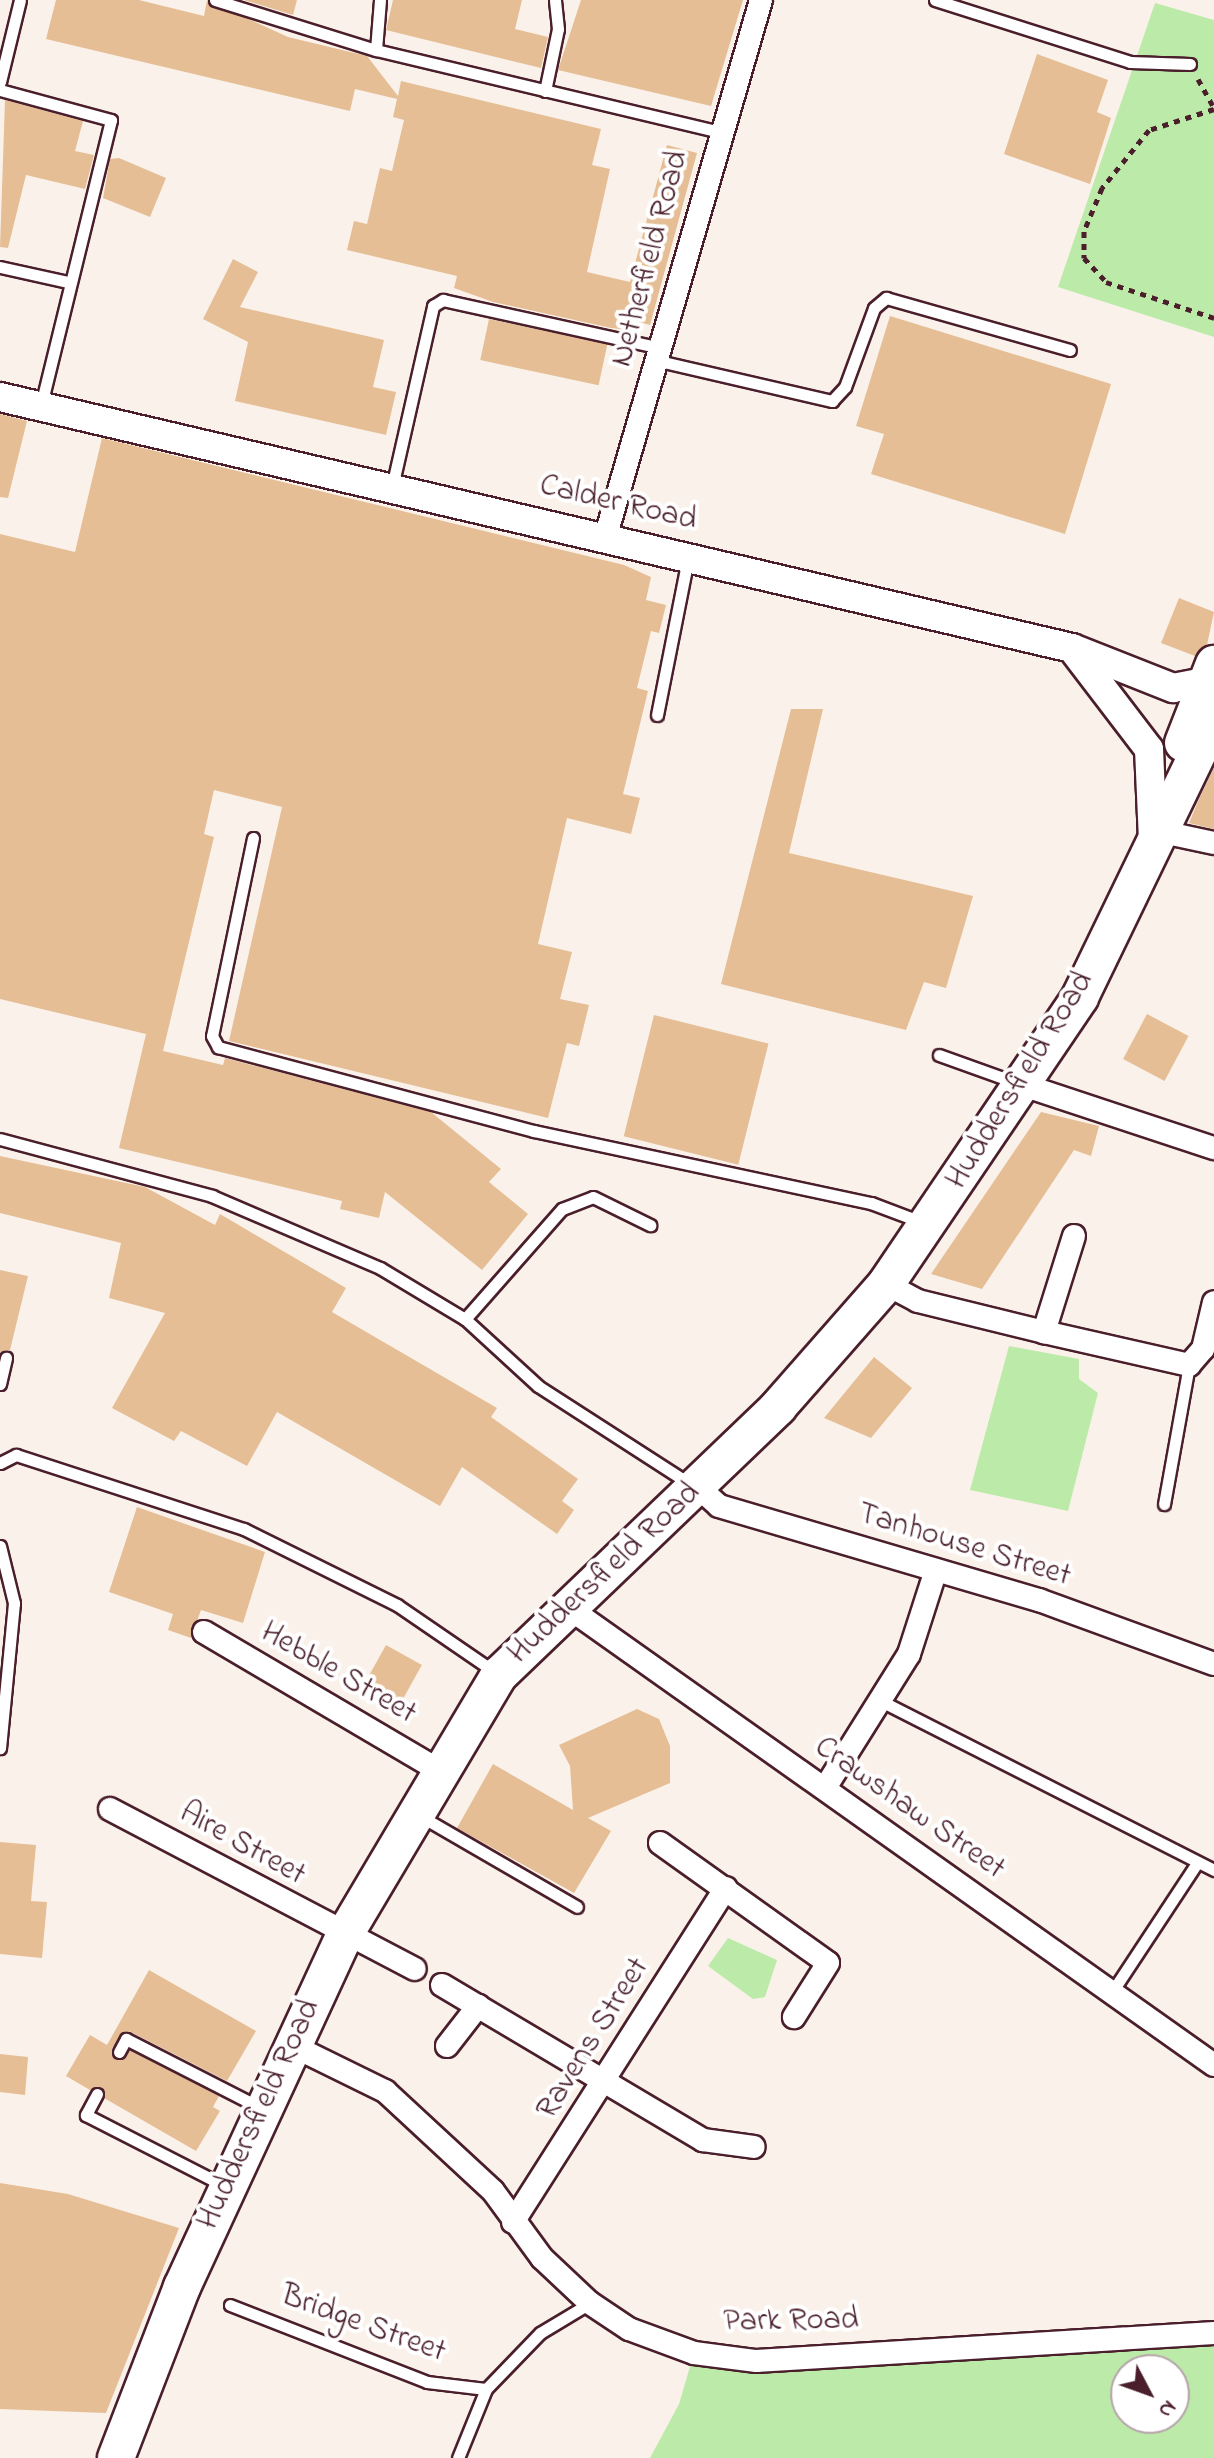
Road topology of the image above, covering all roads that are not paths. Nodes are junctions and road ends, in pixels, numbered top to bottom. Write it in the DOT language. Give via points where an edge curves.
graph roads {
  1 [pos="20,0"];
  2 [pos="215,0"];
  3 [pos="380,0"];
  4 [pos="555,0"];
  5 [pos="761,0"];
  6 [pos="935,0"];
  7 [pos="376,50"];
  8 [pos="1190,64"];
  9 [pos="0,82"];
  10 [pos="0,90"];
  11 [pos="545,91"];
  12 [pos="717,131"];
  13 [pos="0,267"];
  14 [pos="68,282"];
  15 [pos="1070,350"];
  16 [pos="660,354"];
  17 [pos="0,397"];
  18 [pos="41,407"];
  19 [pos="391,488"];
  20 [pos="606,535"];
  21 [pos="689,555"];
  22 [pos="1072,648"];
  23 [pos="1212,675"];
  24 [pos="657,715"];
  25 [pos="1214,720"];
  26 [pos="1155,835"];
  27 [pos="253,838"];
  28 [pos="1214,843"];
  29 [pos="939,1055"];
  30 [pos="1026,1086"];
  31 [pos="0,1139"];
  32 [pos="1214,1148"];
  33 [pos="650,1225"];
  34 [pos="928,1225"];
  35 [pos="1074,1236"];
  36 [pos="886,1284"];
  37 [pos="1214,1302"];
  38 [pos="465,1319"];
  39 [pos="1044,1332"];
  40 [pos="6,1358"];
  41 [pos="1189,1365"];
  42 [pos="0,1384"];
  43 [pos="0,1453"];
  44 [pos="16,1455"];
  45 [pos="0,1463"];
  46 [pos="698,1487"];
  47 [pos="1164,1504"];
  48 [pos="0,1546"];
  49 [pos="936,1570"];
  50 [pos="566,1606"];
  51 [pos="204,1632"];
  52 [pos="1214,1664"];
  53 [pos="499,1675"];
  54 [pos="879,1700"];
  55 [pos="0,1748"];
  56 [pos="440,1771"];
  57 [pos="825,1788"];
  58 [pos="110,1809"];
  59 [pos="416,1813"];
  60 [pos="660,1843"];
  61 [pos="1197,1863"];
  62 [pos="1214,1870"];
  63 [pos="726,1888"];
  64 [pos="577,1907"];
  65 [pos="344,1936"];
  66 [pos="415,1969"];
  67 [pos="442,1985"];
  68 [pos="1112,1992"];
  69 [pos="478,2006"];
  70 [pos="794,2017"];
  71 [pos="291,2045"];
  72 [pos="447,2046"];
  73 [pos="119,2052"];
  74 [pos="1214,2065"];
  75 [pos="606,2084"];
  76 [pos="97,2094"];
  77 [pos="262,2109"];
  78 [pos="754,2147"];
  79 [pos="227,2187"];
  80 [pos="513,2222"];
  81 [pos="590,2303"];
  82 [pos="230,2305"];
  83 [pos="1214,2333"];
  84 [pos="486,2389"];
  85 [pos="116,2458"];
  86 [pos="458,2458"];
  1 -- 9 [label="lane"];
  2 -- 7 [label="lane"];
  3 -- 7 [label="lane"];
  4 -- 11 [label="lane" via="558,29"];
  5 -- 12 [label="street, Netherfield Road"];
  6 -- 8 [label="lane" via="1130,62"];
  7 -- 11 [label="lane"];
  10 -- 14 [label="lane" via="111,120"];
  11 -- 12 [label="lane"];
  12 -- 16 [label="street, Netherfield Road"];
  13 -- 14 [label="lane"];
  14 -- 18 [label="lane"];
  15 -- 16 [label="lane" via="886,298 874,308 845,387 832,401"];
  16 -- 19 [label="lane" via="443,300 433,306"];
  16 -- 20 [label="street, Netherfield Road"];
  17 -- 18 [label="street, Calder Road"];
  18 -- 19 [label="street, Calder Road"];
  19 -- 20 [label="street, Calder Road"];
  20 -- 21 [label="street, Calder Road"];
  21 -- 22 [label="street, Calder Road"];
  21 -- 24 [label="lane"];
  22 -- 23 [label="street, Calder Road" via="1173,688"];
  22 -- 26 [label="street" via="1149,749"];
  23 -- 26 [label="highway, Huddersfield Road"];
  25 -- 26 [label="highway, Huddersfield Road"];
  26 -- 28 [label="street"];
  26 -- 30 [label="highway, Huddersfield Road" via="1080,997"];
  27 -- 34 [label="lane" via="212,1036 218,1047 534,1131 871,1203"];
  29 -- 30 [label="lane"];
  30 -- 32 [label="street"];
  30 -- 34 [label="highway, Huddersfield Road"];
  31 -- 38 [label="lane" via="212,1196 380,1268"];
  33 -- 38 [label="lane" via="593,1197 562,1209"];
  34 -- 36 [label="highway, Huddersfield Road"];
  35 -- 39 [label="street"];
  36 -- 39 [label="street" via="918,1301"];
  36 -- 46 [label="highway, Huddersfield Road"];
  37 -- 41 [label="street" via="1203,1349"];
  38 -- 46 [label="lane" via="538,1386 663,1472"];
  39 -- 41 [label="street"];
  40 -- 42 [label="lane"];
  41 -- 47 [label="lane"];
  43 -- 44 [label="lane"];
  44 -- 45 [label="lane"];
  44 -- 53 [label="lane" via="244,1529 311,1558 397,1605"];
  46 -- 49 [label="street, Tanhouse Street" via="719,1506"];
  46 -- 50 [label="highway, Huddersfield Road"];
  48 -- 55 [label="lane" via="14,1603"];
  49 -- 52 [label="street, Tanhouse Street"];
  49 -- 54 [label="street" via="909,1654"];
  50 -- 53 [label="highway, Huddersfield Road"];
  50 -- 57 [label="street, Crawshaw Street"];
  51 -- 56 [label="street, Hebble Street"];
  53 -- 56 [label="highway, Huddersfield Road"];
  54 -- 57 [label="street"];
  54 -- 61 [label="lane"];
  56 -- 59 [label="highway, Huddersfield Road"];
  57 -- 68 [label="street, Crawshaw Street"];
  58 -- 65 [label="street, Aire Street"];
  59 -- 64 [label="lane"];
  59 -- 65 [label="highway, Huddersfield Road"];
  60 -- 63 [label="street"];
  61 -- 62 [label="lane"];
  61 -- 68 [label="lane"];
  63 -- 70 [label="street" via="828,1963"];
  63 -- 75 [label="street, Ravens Street"];
  65 -- 66 [label="street, Aire Street"];
  65 -- 71 [label="highway, Huddersfield Road"];
  67 -- 69 [label="street"];
  68 -- 74 [label="street, Crawshaw Street"];
  69 -- 72 [label="street"];
  69 -- 75 [label="street"];
  71 -- 77 [label="highway, Huddersfield Road"];
  71 -- 80 [label="street, Park Road" via="385,2091 493,2191"];
  73 -- 77 [label="lane" via="126,2039"];
  75 -- 78 [label="street" via="703,2140"];
  75 -- 80 [label="street, Ravens Street"];
  76 -- 79 [label="lane" via="86,2115"];
  77 -- 79 [label="highway, Huddersfield Road"];
  79 -- 85 [label="highway, Huddersfield Road"];
  80 -- 81 [label="street, Park Road"];
  81 -- 83 [label="street, Park Road" via="629,2329 694,2353 756,2361"];
  81 -- 84 [label="lane" via="540,2333"];
  82 -- 84 [label="lane, Bridge Street" via="427,2382"];
  84 -- 86 [label="lane"];
}
